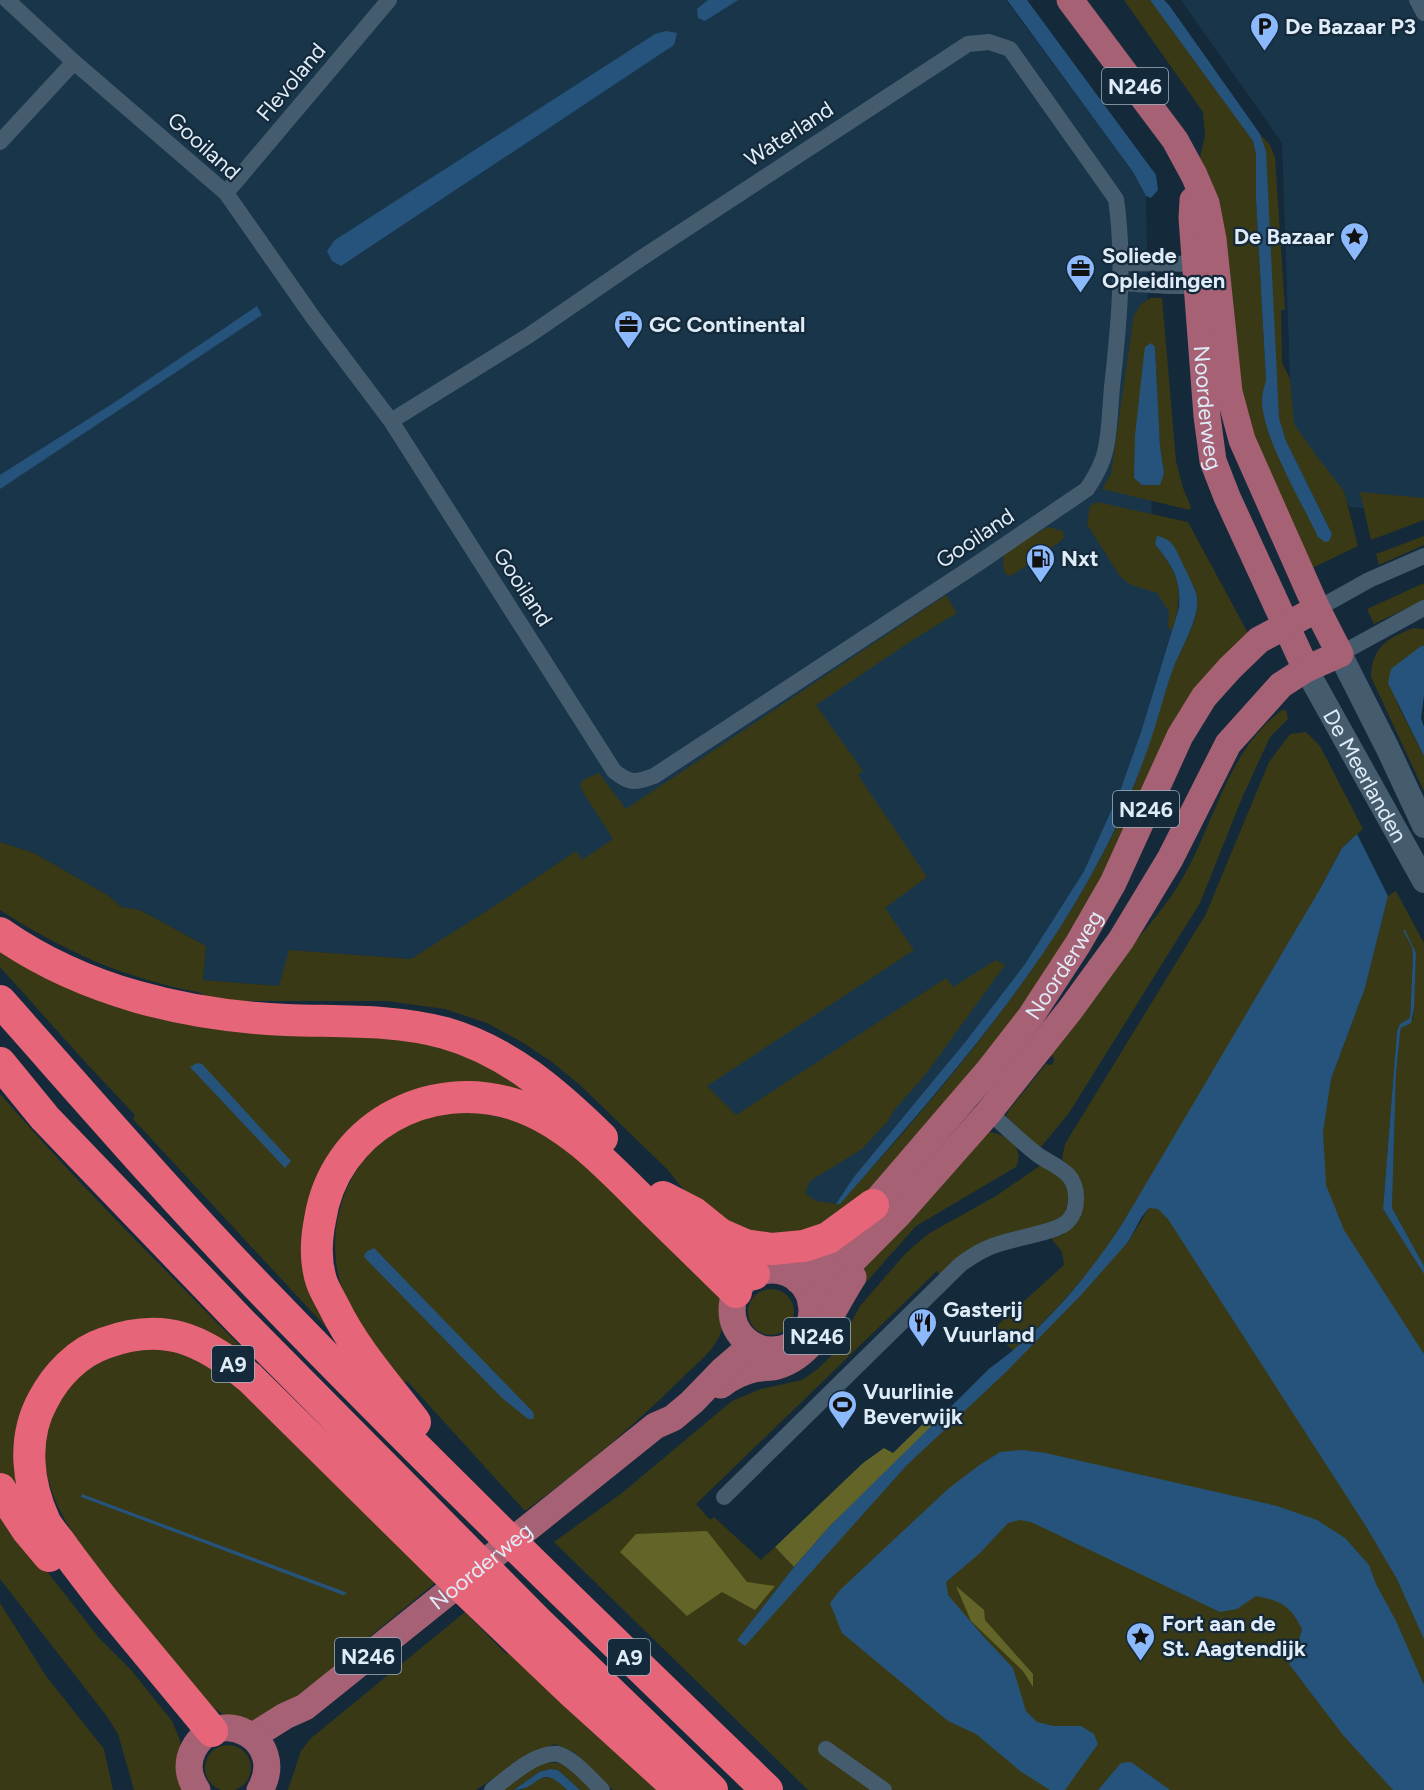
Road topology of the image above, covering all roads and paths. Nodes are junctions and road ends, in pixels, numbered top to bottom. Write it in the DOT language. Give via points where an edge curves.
graph roads {
  1 [pos="8,0"];
  2 [pos="389,0"];
  3 [pos="1070,0"];
  4 [pos="1417,0"];
  5 [pos="1424,13"];
  6 [pos="74,62"];
  7 [pos="0,142"];
  8 [pos="226,193"];
  9 [pos="1121,263"];
  10 [pos="1207,275"];
  11 [pos="1121,283"];
  12 [pos="391,421"];
  13 [pos="1096,476"];
  14 [pos="1424,556"];
  15 [pos="1424,608"];
  16 [pos="1317,609"];
  17 [pos="1286,625"];
  18 [pos="1340,654"];
  19 [pos="1306,669"];
  20 [pos="1424,826"];
  21 [pos="1424,881"];
  22 [pos="0,933"];
  23 [pos="0,1001"];
  24 [pos="0,1063"];
  25 [pos="989,1112"];
  26 [pos="663,1197"];
  27 [pos="885,1210"];
  28 [pos="798,1280"];
  29 [pos="745,1283"];
  30 [pos="811,1303"];
  31 [pos="745,1338"];
  32 [pos="692,1402"];
  33 [pos="655,1426"];
  34 [pos="0,1489"];
  35 [pos="724,1497"];
  36 [pos="492,1524"];
  37 [pos="204,1737"];
  38 [pos="259,1745"];
  39 [pos="826,1749"];
  40 [pos="197,1790"];
  41 [pos="260,1790"];
  42 [pos="492,1790"];
  43 [pos="602,1790"];
  44 [pos="680,1790"];
  45 [pos="712,1790"];
  46 [pos="767,1790"];
  47 [pos="884,1790"];
  1 -- 6 [label="street, Gooiland"];
  2 -- 8 [label="street, Flevoland"];
  3 -- 10 [label="main road, Noorderweg / N246" via="1175,140 1194,175 1192,218"];
  4 -- 5 [label="street"];
  6 -- 7 [label="street"];
  6 -- 8 [label="street, Gooiland"];
  8 -- 12 [label="street, Gooiland"];
  9 -- 10 [label="street"];
  9 -- 11 [label="street, Waterland"];
  9 -- 12 [label="street, Waterland" via="1116,199 1099,172 1010,50 989,42 968,44 528,336"];
  10 -- 11 [label="street" via="1169,286"];
  10 -- 16 [label="main road, Noorderweg / N246" via="1242,440"];
  10 -- 17 [label="main road, Noorderweg / N246" via="1207,416 1213,461"];
  11 -- 13 [label="street, Waterland" via="1105,452"];
  12 -- 13 [label="street, Gooiland" via="614,771 625,780 638,782 654,776 980,562 1087,489"];
  14 -- 16 [label="street"];
  15 -- 18 [label="street"];
  16 -- 17 [label="main road, Noorderweg / N246"];
  16 -- 18 [label="main road, Noorderweg / N246"];
  17 -- 19 [label="main road, Noorderweg / N246"];
  17 -- 27 [label="main road, Noorderweg / N246" via="1259,640 1204,697 1180,736 1113,883 1078,944 1031,1016"];
  18 -- 19 [label="main road, Noorderweg / N246"];
  18 -- 20 [label="main road, De Meerlanden"];
  19 -- 21 [label="main road, De Meerlanden"];
  19 -- 25 [label="main road, Noorderweg / N246" via="1281,685 1228,744 1170,859 1121,940"];
  22 -- 26 [label="highway" via="75,975 162,1003 229,1016 409,1026 488,1050 525,1071 568,1106"];
  23 -- 36 [label="highway, A9" via="266,1295"];
  24 -- 45 [label="highway, A9" via="45,1118 232,1313 538,1622"];
  25 -- 27 [label="main road, Noorderweg / N246"];
  25 -- 35 [label="street" via="1039,1156 1070,1177 1076,1206 1067,1222 991,1247 961,1264"];
  26 -- 27 [label="highway" via="694,1213 720,1234 745,1245 772,1249 804,1246 828,1238"];
  26 -- 29 [label="highway" via="730,1258"];
  27 -- 28 [label="main road, Noorderweg / N246"];
  27 -- 30 [label="main road, Noorderweg / N246"];
  27 -- 32 [label="main road, Noorderweg / N246" via="821,1331 799,1356 732,1377"];
  28 -- 29 [label="main road" via="777,1270 765,1271"];
  28 -- 30 [label="main road, N246"];
  29 -- 31 [label="main road" via="732,1305 733,1318"];
  29 -- 36 [label="highway, A9" via="575,1139 516,1105 464,1096 433,1100 399,1111 358,1142 334,1176 321,1208 317,1252 322,1283 362,1355"];
  30 -- 31 [label="main road, N246" via="807,1328 789,1346 764,1349"];
  31 -- 32 [label="main road, Noorderweg / N246" via="723,1370"];
  31 -- 33 [label="main road, Noorderweg / N246" via="716,1356"];
  32 -- 33 [label="main road, Noorderweg / N246" via="673,1418"];
  33 -- 38 [label="main road, Noorderweg / N246" via="306,1707 294,1724"];
  34 -- 37 [label="highway" via="28,1531"];
  36 -- 46 [label="highway, A9"];
  37 -- 38 [label="main road" via="226,1728 240,1729"];
  37 -- 40 [label="main road" via="191,1755 189,1768"];
  37 -- 44 [label="highway, A9" via="46,1523 29,1465 32,1426 57,1378 96,1346 131,1334 164,1335 201,1345 250,1377 440,1566"];
  38 -- 41 [label="main road" via="268,1767"];
  39 -- 47 [label="street"];
  42 -- 43 [label="street" via="533,1761 558,1754 574,1763"];
}
